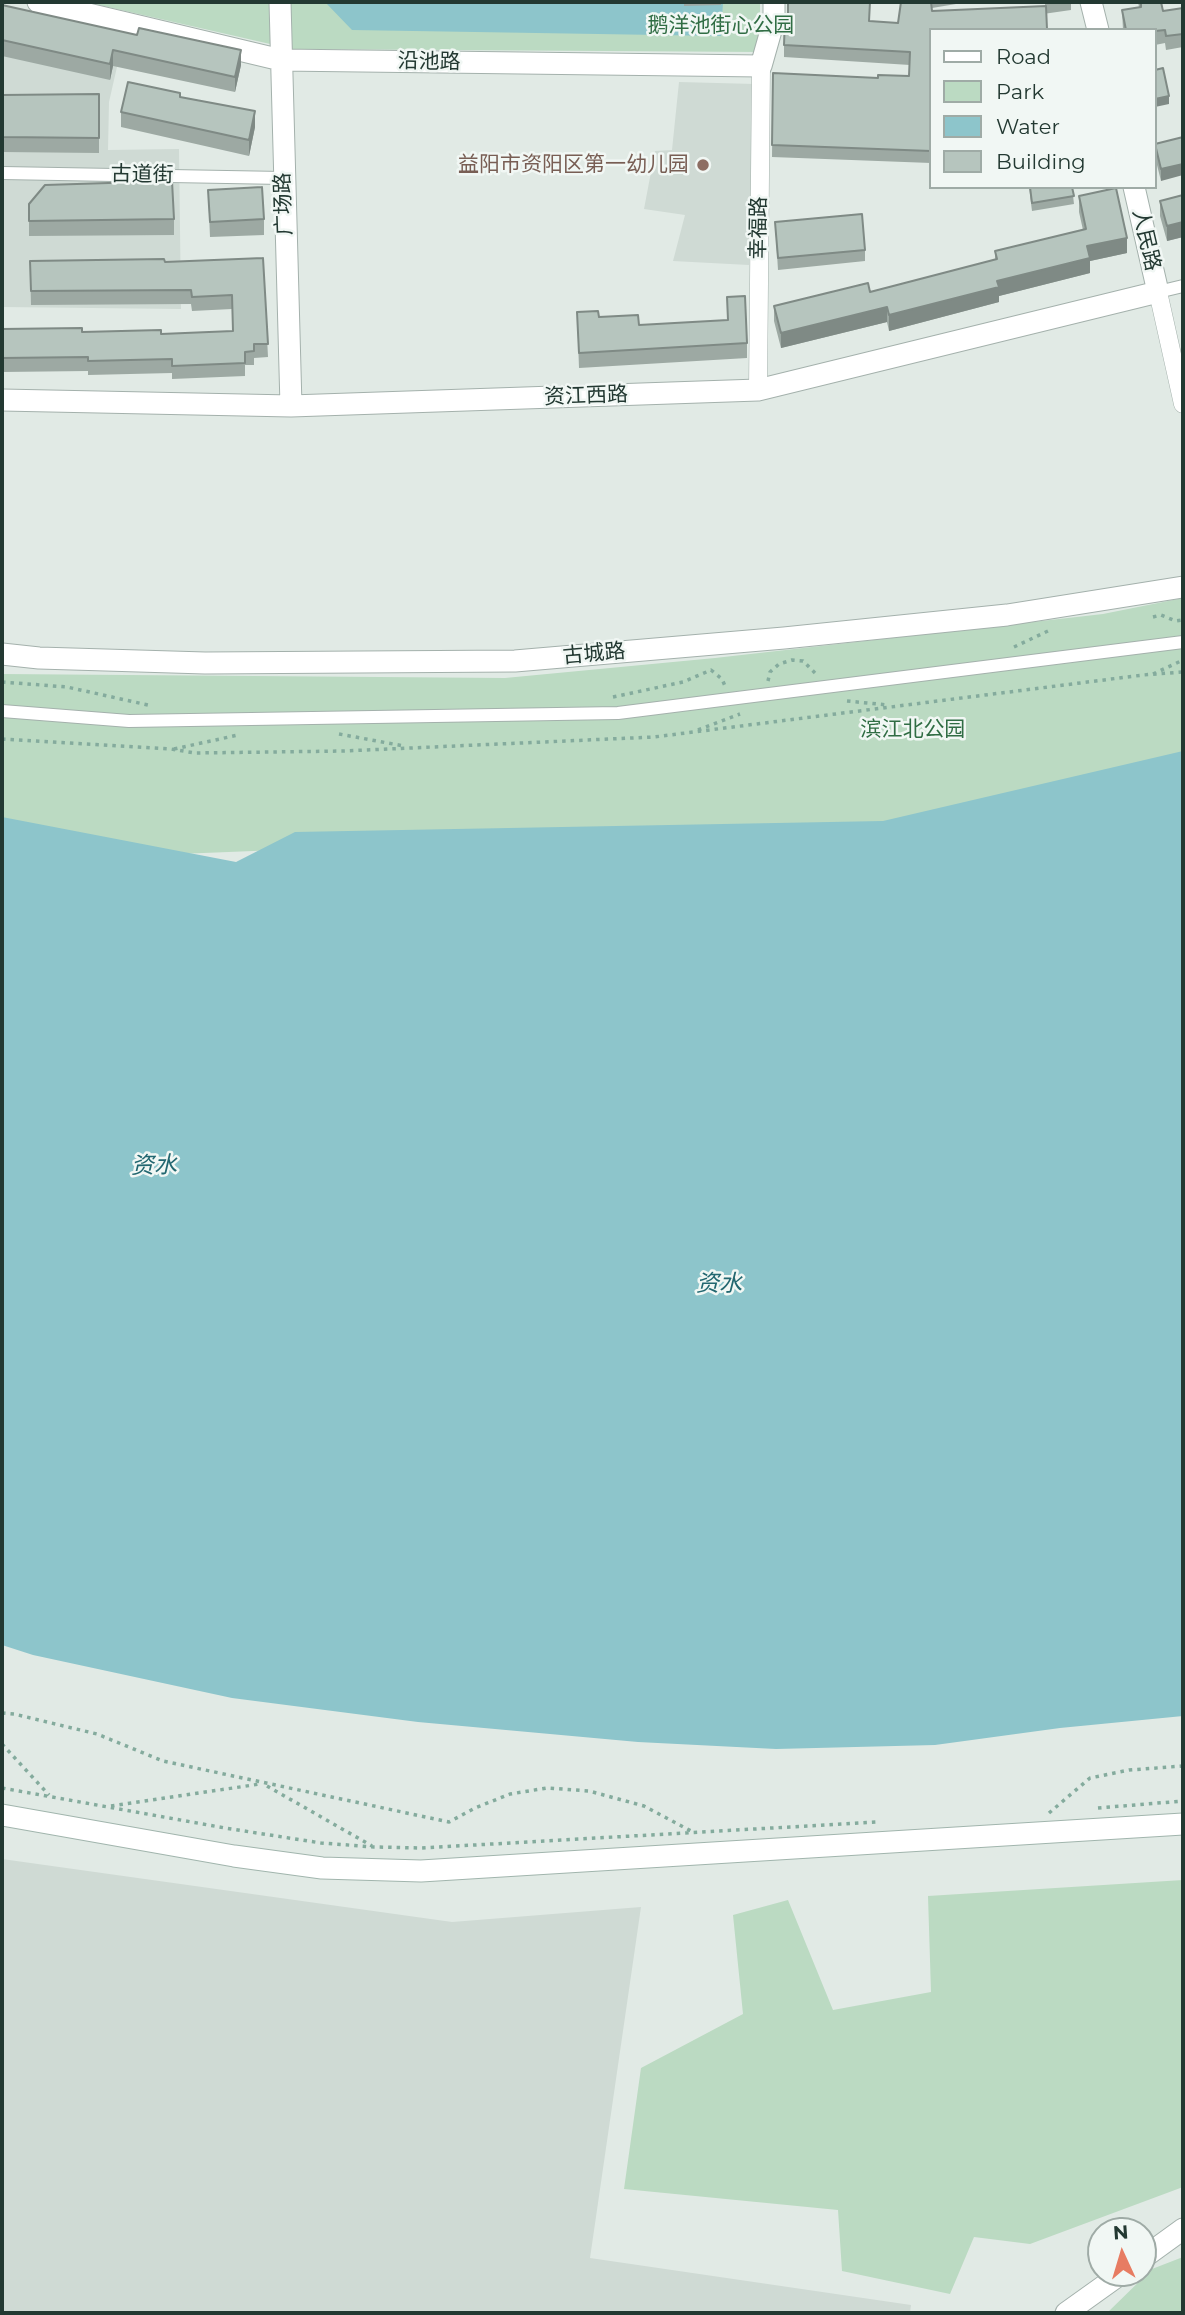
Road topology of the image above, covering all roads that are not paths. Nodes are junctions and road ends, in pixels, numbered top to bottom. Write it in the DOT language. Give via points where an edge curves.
graph roads {
  1 [pos="38,2"];
  2 [pos="280,2"];
  3 [pos="774,2"];
  4 [pos="1091,2"];
  5 [pos="1098,28"];
  6 [pos="281,60"];
  7 [pos="761,66"];
  8 [pos="2,173"];
  9 [pos="283,178"];
  10 [pos="1134,189"];
  11 [pos="1183,286"];
  12 [pos="1158,292"];
  13 [pos="758,390"];
  14 [pos="2,400"];
  15 [pos="1183,404"];
  16 [pos="291,407"];
  17 [pos="1183,587"];
  18 [pos="1183,642"];
  19 [pos="2,654"];
  20 [pos="2,711"];
  21 [pos="2,1815"];
  22 [pos="1183,1824"];
  23 [pos="1183,2229"];
  24 [pos="1157,2248"];
  25 [pos="1102,2287"];
  26 [pos="1066,2313"];
  1 -- 6 [label="street, 沿池路"];
  2 -- 6 [label="street, 广场路"];
  3 -- 7 [label="street" via="774,20"];
  4 -- 5 [label="street"];
  6 -- 7 [label="street, 沿池路"];
  6 -- 9 [label="street, 广场路"];
  7 -- 13 [label="street, 幸福路"];
  8 -- 9 [label="street, 古道街"];
  9 -- 16 [label="street, 广场路"];
  10 -- 12 [label="street, 人民路"];
  11 -- 12 [label="street"];
  12 -- 13 [label="street, 资江西路"];
  12 -- 15 [label="street"];
  13 -- 16 [label="street, 资江西路"];
  14 -- 16 [label="street, 资江西路"];
  17 -- 19 [label="street, 古城路" via="1007,615 514,661 205,663"];
  18 -- 20 [label="street" via="618,713 129,721"];
  21 -- 22 [label="street" via="322,1868 421,1871"];
  23 -- 24 [label="street"];
  25 -- 26 [label="street"];
}
